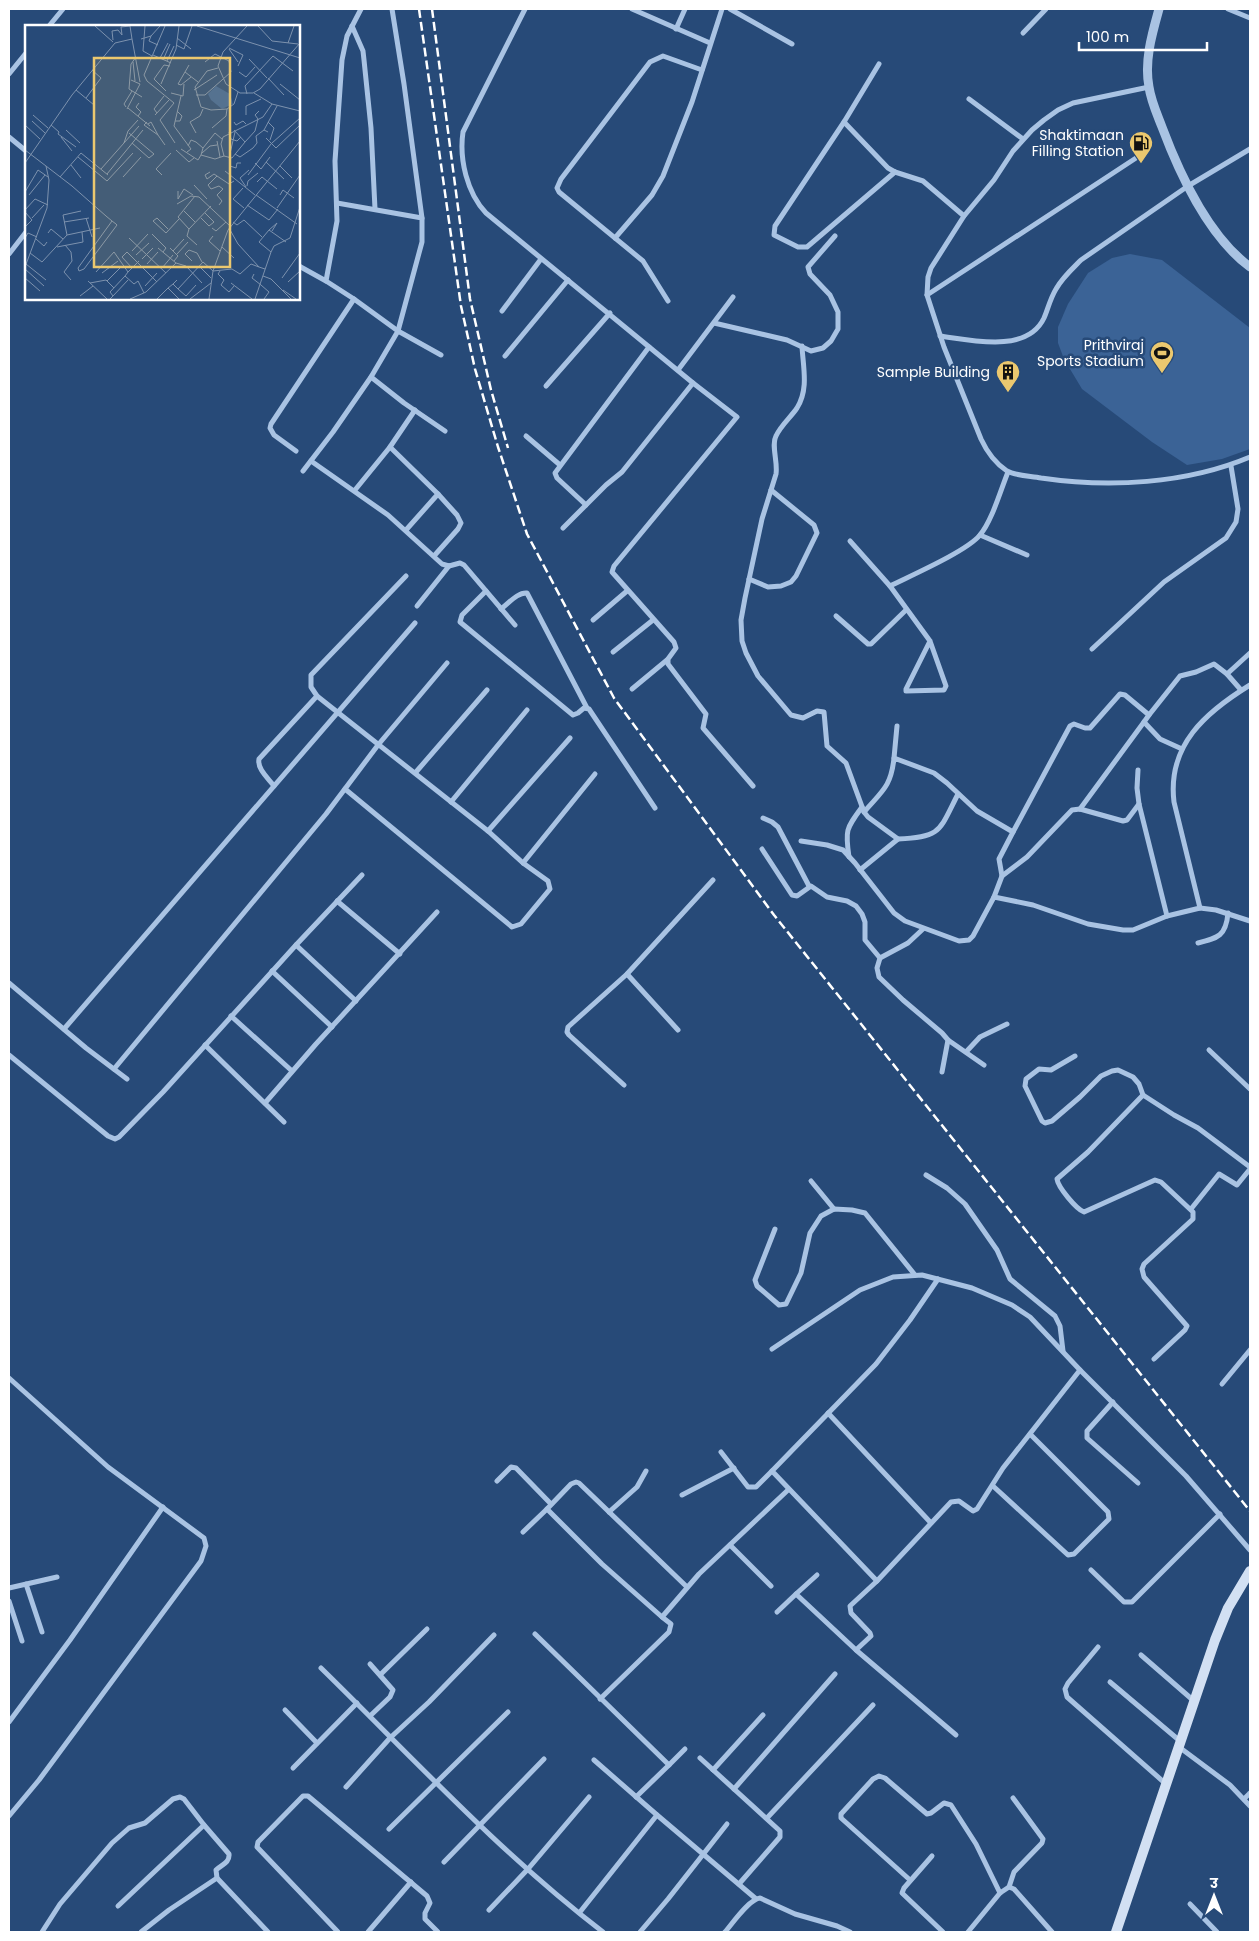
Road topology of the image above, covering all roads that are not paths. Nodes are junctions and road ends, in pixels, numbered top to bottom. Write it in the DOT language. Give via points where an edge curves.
graph roads {
  1 [pos="63,9"];
  2 [pos="362,9"];
  3 [pos="392,9"];
  4 [pos="525,9"];
  5 [pos="632,9"];
  6 [pos="685,9"];
  7 [pos="722,9"];
  8 [pos="730,9"];
  9 [pos="1046,9"];
  10 [pos="1159,9"];
  11 [pos="1228,9"];
  12 [pos="640,10"];
  13 [pos="1250,18"];
  14 [pos="49,25"];
  15 [pos="352,26"];
  16 [pos="676,29"];
  17 [pos="1023,33"];
  18 [pos="710,43"];
  19 [pos="792,44"];
  20 [pos="25,54"];
  21 [pos="879,64"];
  22 [pos="702,70"];
  23 [pos="9,74"];
  24 [pos="1149,87"];
  25 [pos="969,99"];
  26 [pos="844,122"];
  27 [pos="9,137"];
  28 [pos="1023,139"];
  29 [pos="1250,149"];
  30 [pos="25,150"];
  31 [pos="1136,158"];
  32 [pos="895,172"];
  33 [pos="1188,186"];
  34 [pos="337,203"];
  35 [pos="375,210"];
  36 [pos="964,216"];
  37 [pos="422,218"];
  38 [pos="25,233"];
  39 [pos="835,236"];
  40 [pos="615,238"];
  41 [pos="9,254"];
  42 [pos="541,259"];
  43 [pos="300,267"];
  44 [pos="1250,267"];
  45 [pos="568,280"];
  46 [pos="326,281"];
  47 [pos="927,295"];
  48 [pos="733,297"];
  49 [pos="354,299"];
  50 [pos="668,301"];
  51 [pos="502,311"];
  52 [pos="610,313"];
  53 [pos="714,322"];
  54 [pos="398,331"];
  55 [pos="940,336"];
  56 [pos="802,346"];
  57 [pos="649,347"];
  58 [pos="441,355"];
  59 [pos="505,356"];
  60 [pos="678,370"];
  61 [pos="371,377"];
  62 [pos="693,383"];
  63 [pos="546,386"];
  64 [pos="415,410"];
  65 [pos="445,431"];
  66 [pos="526,436"];
  67 [pos="390,447"];
  68 [pos="296,451"];
  69 [pos="1250,457"];
  70 [pos="311,461"];
  71 [pos="560,465"];
  72 [pos="1231,466"];
  73 [pos="303,471"];
  74 [pos="1008,472"];
  75 [pos="355,490"];
  76 [pos="771,490"];
  77 [pos="438,494"];
  78 [pos="586,505"];
  79 [pos="563,528"];
  80 [pos="406,530"];
  81 [pos="980,535"];
  82 [pos="850,541"];
  83 [pos="434,556"];
  84 [pos="1027,556"];
  85 [pos="448,566"];
  86 [pos="406,576"];
  87 [pos="749,579"];
  88 [pos="890,586"];
  89 [pos="486,591"];
  90 [pos="627,591"];
  91 [pos="417,606"];
  92 [pos="501,609"];
  93 [pos="906,610"];
  94 [pos="836,616"];
  95 [pos="593,620"];
  96 [pos="653,620"];
  97 [pos="415,623"];
  98 [pos="515,625"];
  99 [pos="930,641"];
  100 [pos="1092,649"];
  101 [pos="613,652"];
  102 [pos="1250,653"];
  103 [pos="668,659"];
  104 [pos="448,663"];
  105 [pos="1227,674"];
  106 [pos="1250,685"];
  107 [pos="632,689"];
  108 [pos="487,690"];
  109 [pos="1241,690"];
  110 [pos="317,696"];
  111 [pos="587,708"];
  112 [pos="527,710"];
  113 [pos="337,713"];
  114 [pos="1149,715"];
  115 [pos="1144,722"];
  116 [pos="897,726"];
  117 [pos="570,738"];
  118 [pos="378,745"];
  119 [pos="1182,749"];
  120 [pos="894,758"];
  121 [pos="1138,770"];
  122 [pos="416,772"];
  123 [pos="595,774"];
  124 [pos="274,786"];
  125 [pos="753,786"];
  126 [pos="345,789"];
  127 [pos="958,794"];
  128 [pos="451,802"];
  129 [pos="1139,804"];
  130 [pos="655,808"];
  131 [pos="863,809"];
  132 [pos="1080,809"];
  133 [pos="763,818"];
  134 [pos="488,831"];
  135 [pos="1013,832"];
  136 [pos="898,839"];
  137 [pos="801,841"];
  138 [pos="762,849"];
  139 [pos="850,857"];
  140 [pos="523,863"];
  141 [pos="860,870"];
  142 [pos="362,875"];
  143 [pos="1002,876"];
  144 [pos="713,880"];
  145 [pos="809,886"];
  146 [pos="994,897"];
  147 [pos="337,902"];
  148 [pos="1200,908"];
  149 [pos="437,912"];
  150 [pos="1228,913"];
  151 [pos="1166,916"];
  152 [pos="1250,919"];
  153 [pos="923,929"];
  154 [pos="1198,943"];
  155 [pos="296,945"];
  156 [pos="400,954"];
  157 [pos="880,958"];
  158 [pos="272,971"];
  159 [pos="627,974"];
  160 [pos="9,983"];
  161 [pos="356,1001"];
  162 [pos="231,1016"];
  163 [pos="1007,1024"];
  164 [pos="332,1027"];
  165 [pos="64,1029"];
  166 [pos="678,1030"];
  167 [pos="948,1040"];
  168 [pos="205,1045"];
  169 [pos="1209,1050"];
  170 [pos="966,1052"];
  171 [pos="9,1056"];
  172 [pos="1075,1056"];
  173 [pos="984,1065"];
  174 [pos="114,1069"];
  175 [pos="292,1071"];
  176 [pos="942,1072"];
  177 [pos="127,1079"];
  178 [pos="624,1085"];
  179 [pos="1250,1089"];
  180 [pos="1143,1095"];
  181 [pos="265,1103"];
  182 [pos="284,1122"];
  183 [pos="1250,1168"];
  184 [pos="926,1175"];
  185 [pos="810,1181"];
  186 [pos="834,1209"];
  187 [pos="1191,1209"];
  188 [pos="775,1230"];
  189 [pos="915,1275"];
  190 [pos="938,1279"];
  191 [pos="772,1350"];
  192 [pos="1250,1350"];
  193 [pos="1063,1352"];
  194 [pos="1154,1359"];
  195 [pos="1080,1370"];
  196 [pos="9,1378"];
  197 [pos="1222,1384"];
  198 [pos="1114,1402"];
  199 [pos="828,1413"];
  200 [pos="1030,1434"];
  201 [pos="721,1452"];
  202 [pos="734,1468"];
  203 [pos="772,1471"];
  204 [pos="646,1472"];
  205 [pos="497,1481"];
  206 [pos="1138,1483"];
  207 [pos="993,1486"];
  208 [pos="788,1490"];
  209 [pos="682,1495"];
  210 [pos="551,1504"];
  211 [pos="163,1507"];
  212 [pos="546,1509"];
  213 [pos="609,1512"];
  214 [pos="1220,1514"];
  215 [pos="931,1523"];
  216 [pos="524,1532"];
  217 [pos="730,1545"];
  218 [pos="1250,1550"];
  219 [pos="1091,1570"];
  220 [pos="1250,1571"];
  221 [pos="817,1575"];
  222 [pos="57,1578"];
  223 [pos="877,1581"];
  224 [pos="26,1584"];
  225 [pos="687,1586"];
  226 [pos="771,1586"];
  227 [pos="9,1588"];
  228 [pos="796,1594"];
  229 [pos="9,1601"];
  230 [pos="777,1612"];
  231 [pos="662,1617"];
  232 [pos="427,1628"];
  233 [pos="42,1632"];
  234 [pos="535,1634"];
  235 [pos="494,1635"];
  236 [pos="22,1641"];
  237 [pos="1098,1647"];
  238 [pos="856,1650"];
  239 [pos="1142,1655"];
  240 [pos="370,1664"];
  241 [pos="321,1668"];
  242 [pos="835,1674"];
  243 [pos="380,1675"];
  244 [pos="1110,1682"];
  245 [pos="600,1699"];
  246 [pos="1194,1701"];
  247 [pos="357,1703"];
  248 [pos="873,1705"];
  249 [pos="285,1710"];
  250 [pos="508,1712"];
  251 [pos="763,1715"];
  252 [pos="370,1716"];
  253 [pos="9,1722"];
  254 [pos="956,1735"];
  255 [pos="390,1738"];
  256 [pos="317,1743"];
  257 [pos="1180,1744"];
  258 [pos="685,1749"];
  259 [pos="700,1758"];
  260 [pos="544,1759"];
  261 [pos="594,1760"];
  262 [pos="669,1765"];
  263 [pos="293,1768"];
  264 [pos="713,1770"];
  265 [pos="436,1783"];
  266 [pos="1167,1784"];
  267 [pos="346,1787"];
  268 [pos="734,1789"];
  269 [pos="1250,1793"];
  270 [pos="588,1797"];
  271 [pos="636,1797"];
  272 [pos="1013,1798"];
  273 [pos="1244,1799"];
  274 [pos="1250,1806"];
  275 [pos="657,1815"];
  276 [pos="9,1816"];
  277 [pos="767,1818"];
  278 [pos="480,1824"];
  279 [pos="727,1824"];
  280 [pos="204,1825"];
  281 [pos="389,1829"];
  282 [pos="703,1854"];
  283 [pos="932,1856"];
  284 [pos="444,1862"];
  285 [pos="528,1869"];
  286 [pos="217,1878"];
  287 [pos="910,1880"];
  288 [pos="411,1882"];
  289 [pos="739,1884"];
  290 [pos="1009,1887"];
  291 [pos="1000,1893"];
  292 [pos="755,1898"];
  293 [pos="1190,1904"];
  294 [pos="118,1906"];
  295 [pos="489,1910"];
  296 [pos="580,1912"];
  297 [pos="42,1932"];
  298 [pos="141,1932"];
  299 [pos="268,1932"];
  300 [pos="338,1932"];
  301 [pos="368,1932"];
  302 [pos="438,1932"];
  303 [pos="604,1932"];
  304 [pos="640,1932"];
  305 [pos="725,1932"];
  306 [pos="850,1932"];
  307 [pos="943,1932"];
  308 [pos="970,1932"];
  309 [pos="1052,1932"];
  310 [pos="1116,1932"];
  311 [pos="1217,1932"];
  1 -- 14 [label="street"];
  2 -- 15 [label="street"];
  3 -- 37 [label="street"];
  4 -- 42 [label="street" via="463,132 462,154 478,204"];
  5 -- 12 [label="street"];
  6 -- 16 [label="street"];
  7 -- 18 [label="street"];
  8 -- 19 [label="street"];
  9 -- 17 [label="street"];
  10 -- 24 [label="street" via="1147,69"];
  11 -- 13 [label="street"];
  12 -- 16 [label="street"];
  15 -- 34 [label="street" via="342,60 335,162"];
  15 -- 35 [label="street" via="363,51"];
  16 -- 18 [label="street"];
  18 -- 22 [label="street"];
  20 -- 23 [label="street"];
  21 -- 26 [label="street"];
  22 -- 40 [label="street" via="658,186"];
  22 -- 40 [label="street" via="663,56 650,62 558,184 559,192"];
  24 -- 28 [label="street" via="1073,103 1044,120"];
  24 -- 33 [label="street" via="1167,140"];
  25 -- 28 [label="street"];
  26 -- 32 [label="street"];
  26 -- 32 [label="street" via="775,226 774,234 798,247 807,247"];
  27 -- 30 [label="street"];
  28 -- 36 [label="street"];
  29 -- 33 [label="street"];
  31 -- 47 [label="street"];
  32 -- 36 [label="street" via="923,181"];
  33 -- 44 [label="street" via="1224,241"];
  33 -- 55 [label="street" via="1081,260 1055,290 1043,320 1026,336 991,342"];
  34 -- 35 [label="street"];
  34 -- 46 [label="street" via="337,221"];
  35 -- 37 [label="street"];
  36 -- 47 [label="street" via="931,268"];
  37 -- 54 [label="street" via="422,242"];
  38 -- 41 [label="street"];
  39 -- 56 [label="street" via="808,267 810,274 830,294 838,312 838,329 823,348 815,351"];
  40 -- 50 [label="street" via="648,267"];
  42 -- 45 [label="street"];
  42 -- 51 [label="street"];
  43 -- 46 [label="street"];
  45 -- 52 [label="street"];
  45 -- 59 [label="street"];
  46 -- 49 [label="street"];
  47 -- 55 [label="street"];
  48 -- 53 [label="street"];
  49 -- 54 [label="street"];
  49 -- 68 [label="street" via="270,428 274,435"];
  52 -- 57 [label="street"];
  52 -- 63 [label="street"];
  53 -- 56 [label="street"];
  53 -- 60 [label="street"];
  54 -- 58 [label="street"];
  54 -- 61 [label="street"];
  55 -- 74 [label="street" via="984,445"];
  56 -- 76 [label="street" via="803,393 797,408 776,436 778,466"];
  57 -- 60 [label="street"];
  57 -- 71 [label="street"];
  60 -- 62 [label="street"];
  61 -- 64 [label="street"];
  61 -- 70 [label="street"];
  62 -- 78 [label="street" via="622,472"];
  62 -- 90 [label="street" via="737,416 612,569 613,575"];
  64 -- 65 [label="street"];
  64 -- 67 [label="street"];
  66 -- 71 [label="street"];
  67 -- 75 [label="street"];
  67 -- 77 [label="street"];
  69 -- 72 [label="street"];
  70 -- 73 [label="street"];
  70 -- 75 [label="street"];
  71 -- 78 [label="street" via="555,472 557,478"];
  72 -- 74 [label="street" via="1163,479 1098,483"];
  72 -- 100 [label="street" via="1238,509 1236,522 1226,538 1164,582"];
  74 -- 81 [label="street"];
  75 -- 80 [label="street"];
  76 -- 87 [label="street"];
  76 -- 87 [label="street" via="817,532 791,582 768,587"];
  77 -- 80 [label="street"];
  77 -- 83 [label="street" via="461,523"];
  78 -- 79 [label="street"];
  80 -- 83 [label="street"];
  81 -- 84 [label="street"];
  81 -- 88 [label="street" via="964,548"];
  82 -- 88 [label="street"];
  83 -- 85 [label="street"];
  85 -- 89 [label="street" via="464,565"];
  85 -- 91 [label="street"];
  86 -- 110 [label="street" via="314,671 310,681"];
  87 -- 131 [label="street" via="741,632 751,665 764,686 791,715 803,718 817,711 824,712 826,742 829,749 846,763"];
  88 -- 93 [label="street"];
  89 -- 92 [label="street"];
  89 -- 111 [label="street" via="462,615 460,622 573,715"];
  90 -- 95 [label="street"];
  90 -- 96 [label="street"];
  92 -- 98 [label="street"];
  92 -- 111 [label="street" via="519,594 527,593"];
  93 -- 94 [label="street" via="872,644"];
  93 -- 99 [label="street"];
  96 -- 101 [label="street"];
  96 -- 103 [label="street" via="676,645"];
  97 -- 113 [label="street"];
  99 -- 99 [label="street" via="946,688 906,692 906,689"];
  102 -- 105 [label="street"];
  103 -- 107 [label="street"];
  103 -- 125 [label="street" via="668,664 706,714 703,728"];
  104 -- 118 [label="street"];
  105 -- 109 [label="street"];
  105 -- 114 [label="street" via="1214,664 1180,676"];
  106 -- 109 [label="street"];
  108 -- 122 [label="street"];
  109 -- 119 [label="street" via="1203,720"];
  110 -- 113 [label="street"];
  110 -- 124 [label="street" via="259,759 260,768"];
  111 -- 130 [label="street"];
  112 -- 128 [label="street"];
  113 -- 118 [label="street"];
  113 -- 124 [label="street"];
  114 -- 115 [label="street"];
  114 -- 135 [label="street" via="1123,694 1090,728 1072,724"];
  115 -- 119 [label="street" via="1160,739"];
  115 -- 132 [label="street"];
  116 -- 120 [label="street"];
  117 -- 134 [label="street"];
  118 -- 122 [label="street"];
  118 -- 126 [label="street"];
  119 -- 148 [label="street" via="1173,780 1174,802"];
  120 -- 127 [label="street" via="934,773"];
  120 -- 131 [label="street" via="889,783"];
  121 -- 129 [label="street"];
  122 -- 128 [label="street"];
  123 -- 140 [label="street"];
  124 -- 165 [label="street"];
  126 -- 140 [label="street" via="512,928 520,924 550,889 548,881"];
  126 -- 174 [label="street"];
  127 -- 135 [label="street" via="977,811"];
  127 -- 136 [label="street" via="944,822 934,833 920,838"];
  128 -- 134 [label="street"];
  129 -- 132 [label="street" via="1123,821"];
  129 -- 151 [label="street"];
  131 -- 136 [label="street" via="868,817"];
  131 -- 139 [label="street" via="847,828"];
  132 -- 143 [label="street" via="1069,812 1027,857"];
  133 -- 145 [label="street" via="778,827"];
  134 -- 140 [label="street"];
  135 -- 143 [label="street" via="999,859"];
  136 -- 141 [label="street"];
  137 -- 139 [label="street" via="835,847"];
  138 -- 145 [label="street" via="792,895 797,896"];
  139 -- 141 [label="street"];
  141 -- 153 [label="street" via="899,917"];
  142 -- 147 [label="street"];
  143 -- 146 [label="street"];
  144 -- 159 [label="street"];
  145 -- 157 [label="street" via="826,897 856,906 865,922 865,940"];
  146 -- 151 [label="street" via="1113,929 1134,930"];
  146 -- 153 [label="street" via="969,940 959,941"];
  147 -- 155 [label="street"];
  147 -- 156 [label="street"];
  148 -- 150 [label="street"];
  148 -- 151 [label="street"];
  149 -- 156 [label="street"];
  150 -- 152 [label="street"];
  150 -- 154 [label="street" via="1222,933"];
  153 -- 157 [label="street" via="908,943"];
  155 -- 158 [label="street"];
  155 -- 161 [label="street"];
  156 -- 161 [label="street"];
  157 -- 167 [label="street" via="879,977"];
  158 -- 162 [label="street"];
  158 -- 164 [label="street"];
  159 -- 166 [label="street"];
  159 -- 178 [label="street" via="568,1027 567,1032"];
  160 -- 165 [label="street"];
  161 -- 164 [label="street"];
  162 -- 168 [label="street"];
  162 -- 175 [label="street"];
  163 -- 170 [label="street" via="980,1037"];
  164 -- 175 [label="street"];
  165 -- 174 [label="street"];
  167 -- 170 [label="street"];
  167 -- 176 [label="street"];
  168 -- 171 [label="street" via="115,1139"];
  168 -- 181 [label="street"];
  169 -- 179 [label="street"];
  170 -- 173 [label="street"];
  172 -- 180 [label="street" via="1052,1070 1039,1069 1026,1079 1026,1086 1045,1123 1080,1098 1101,1076 1112,1071 1118,1070 1133,1077"];
  174 -- 177 [label="street"];
  175 -- 181 [label="street"];
  180 -- 183 [label="street" via="1198,1128"];
  180 -- 187 [label="street" via="1057,1181 1078,1209 1084,1212 1155,1180"];
  181 -- 182 [label="street"];
  183 -- 187 [label="street" via="1237,1185 1219,1174"];
  184 -- 193 [label="street" via="965,1204 997,1250 1006,1275 1055,1316 1060,1326"];
  185 -- 186 [label="street"];
  186 -- 188 [label="street" via="821,1216 812,1227 801,1273 782,1306 754,1280"];
  186 -- 189 [label="street" via="866,1214"];
  187 -- 194 [label="street" via="1192,1219 1142,1269 1144,1277 1187,1326"];
  189 -- 190 [label="street"];
  189 -- 191 [label="street" via="870,1284"];
  190 -- 193 [label="street" via="972,1288 1021,1311"];
  190 -- 199 [label="street" via="876,1364"];
  192 -- 197 [label="street"];
  193 -- 195 [label="street"];
  195 -- 198 [label="street"];
  195 -- 200 [label="street"];
  196 -- 211 [label="street" via="108,1467"];
  198 -- 206 [label="street" via="1086,1435"];
  198 -- 214 [label="street"];
  199 -- 203 [label="street"];
  199 -- 215 [label="street"];
  200 -- 207 [label="street"];
  200 -- 207 [label="street" via="1108,1512 1109,1519 1074,1554 1068,1555"];
  201 -- 202 [label="street"];
  202 -- 203 [label="street" via="748,1487 753,1488"];
  202 -- 209 [label="street"];
  203 -- 208 [label="street"];
  204 -- 213 [label="street" via="637,1487"];
  205 -- 210 [label="street" via="511,1467 516,1468"];
  207 -- 215 [label="street" via="976,1510 954,1501"];
  208 -- 217 [label="street"];
  208 -- 223 [label="street"];
  210 -- 212 [label="street"];
  210 -- 213 [label="street" via="576,1482"];
  211 -- 253 [label="street"];
  211 -- 276 [label="street" via="204,1538 206,1546 201,1561"];
  212 -- 216 [label="street"];
  212 -- 231 [label="street"];
  213 -- 225 [label="street"];
  214 -- 218 [label="street"];
  214 -- 219 [label="street" via="1132,1602 1124,1602"];
  215 -- 223 [label="street"];
  217 -- 225 [label="street"];
  217 -- 226 [label="street"];
  220 -- 246 [label="main road" via="1221,1624"];
  221 -- 228 [label="street"];
  222 -- 224 [label="street"];
  223 -- 238 [label="street" via="850,1606 851,1613 871,1636"];
  224 -- 227 [label="street"];
  224 -- 233 [label="street"];
  225 -- 231 [label="street"];
  228 -- 230 [label="street"];
  228 -- 238 [label="street"];
  229 -- 236 [label="street"];
  231 -- 245 [label="street" via="671,1624 669,1632"];
  232 -- 243 [label="street"];
  234 -- 245 [label="street"];
  235 -- 255 [label="street"];
  237 -- 266 [label="street" via="1068,1683 1065,1688 1067,1697"];
  238 -- 254 [label="street"];
  239 -- 246 [label="street"];
  240 -- 243 [label="street"];
  241 -- 247 [label="street"];
  242 -- 268 [label="street"];
  243 -- 252 [label="street" via="391,1686 393,1694"];
  244 -- 257 [label="street"];
  245 -- 262 [label="street"];
  246 -- 257 [label="main road"];
  247 -- 252 [label="street"];
  247 -- 256 [label="street"];
  248 -- 277 [label="street"];
  249 -- 256 [label="street"];
  250 -- 265 [label="street"];
  251 -- 264 [label="street"];
  252 -- 255 [label="street"];
  255 -- 265 [label="street"];
  255 -- 267 [label="street"];
  256 -- 263 [label="street"];
  257 -- 266 [label="main road"];
  257 -- 273 [label="street"];
  258 -- 262 [label="street"];
  259 -- 264 [label="street"];
  260 -- 278 [label="street"];
  261 -- 271 [label="street"];
  262 -- 271 [label="street"];
  264 -- 268 [label="street"];
  265 -- 278 [label="street"];
  265 -- 281 [label="street"];
  266 -- 310 [label="main road"];
  268 -- 277 [label="street"];
  269 -- 273 [label="street"];
  270 -- 285 [label="street"];
  271 -- 275 [label="street"];
  272 -- 290 [label="street" via="1043,1839 1014,1872"];
  273 -- 274 [label="street"];
  275 -- 282 [label="street"];
  275 -- 296 [label="street"];
  277 -- 289 [label="street" via="780,1832 780,1837"];
  278 -- 284 [label="street"];
  278 -- 285 [label="street"];
  279 -- 282 [label="street"];
  280 -- 286 [label="street" via="229,1854 226,1862 216,1870"];
  280 -- 294 [label="street"];
  280 -- 297 [label="street" via="180,1797 145,1823 129,1828 112,1843 60,1904"];
  282 -- 289 [label="street"];
  282 -- 304 [label="street"];
  283 -- 287 [label="street"];
  285 -- 295 [label="street"];
  285 -- 296 [label="street"];
  286 -- 298 [label="street"];
  286 -- 299 [label="street"];
  287 -- 291 [label="street" via="841,1818 879,1776 927,1814 944,1803 951,1805 976,1844"];
  287 -- 307 [label="street" via="902,1891 904,1896"];
  288 -- 300 [label="street" via="308,1796 303,1796 258,1842 257,1847"];
  288 -- 301 [label="street"];
  288 -- 302 [label="street" via="429,1898 426,1919"];
  289 -- 292 [label="street"];
  290 -- 291 [label="street"];
  290 -- 309 [label="street"];
  291 -- 308 [label="street"];
  292 -- 305 [label="street"];
  292 -- 306 [label="street"];
  293 -- 311 [label="street"];
  296 -- 303 [label="street"];
}
